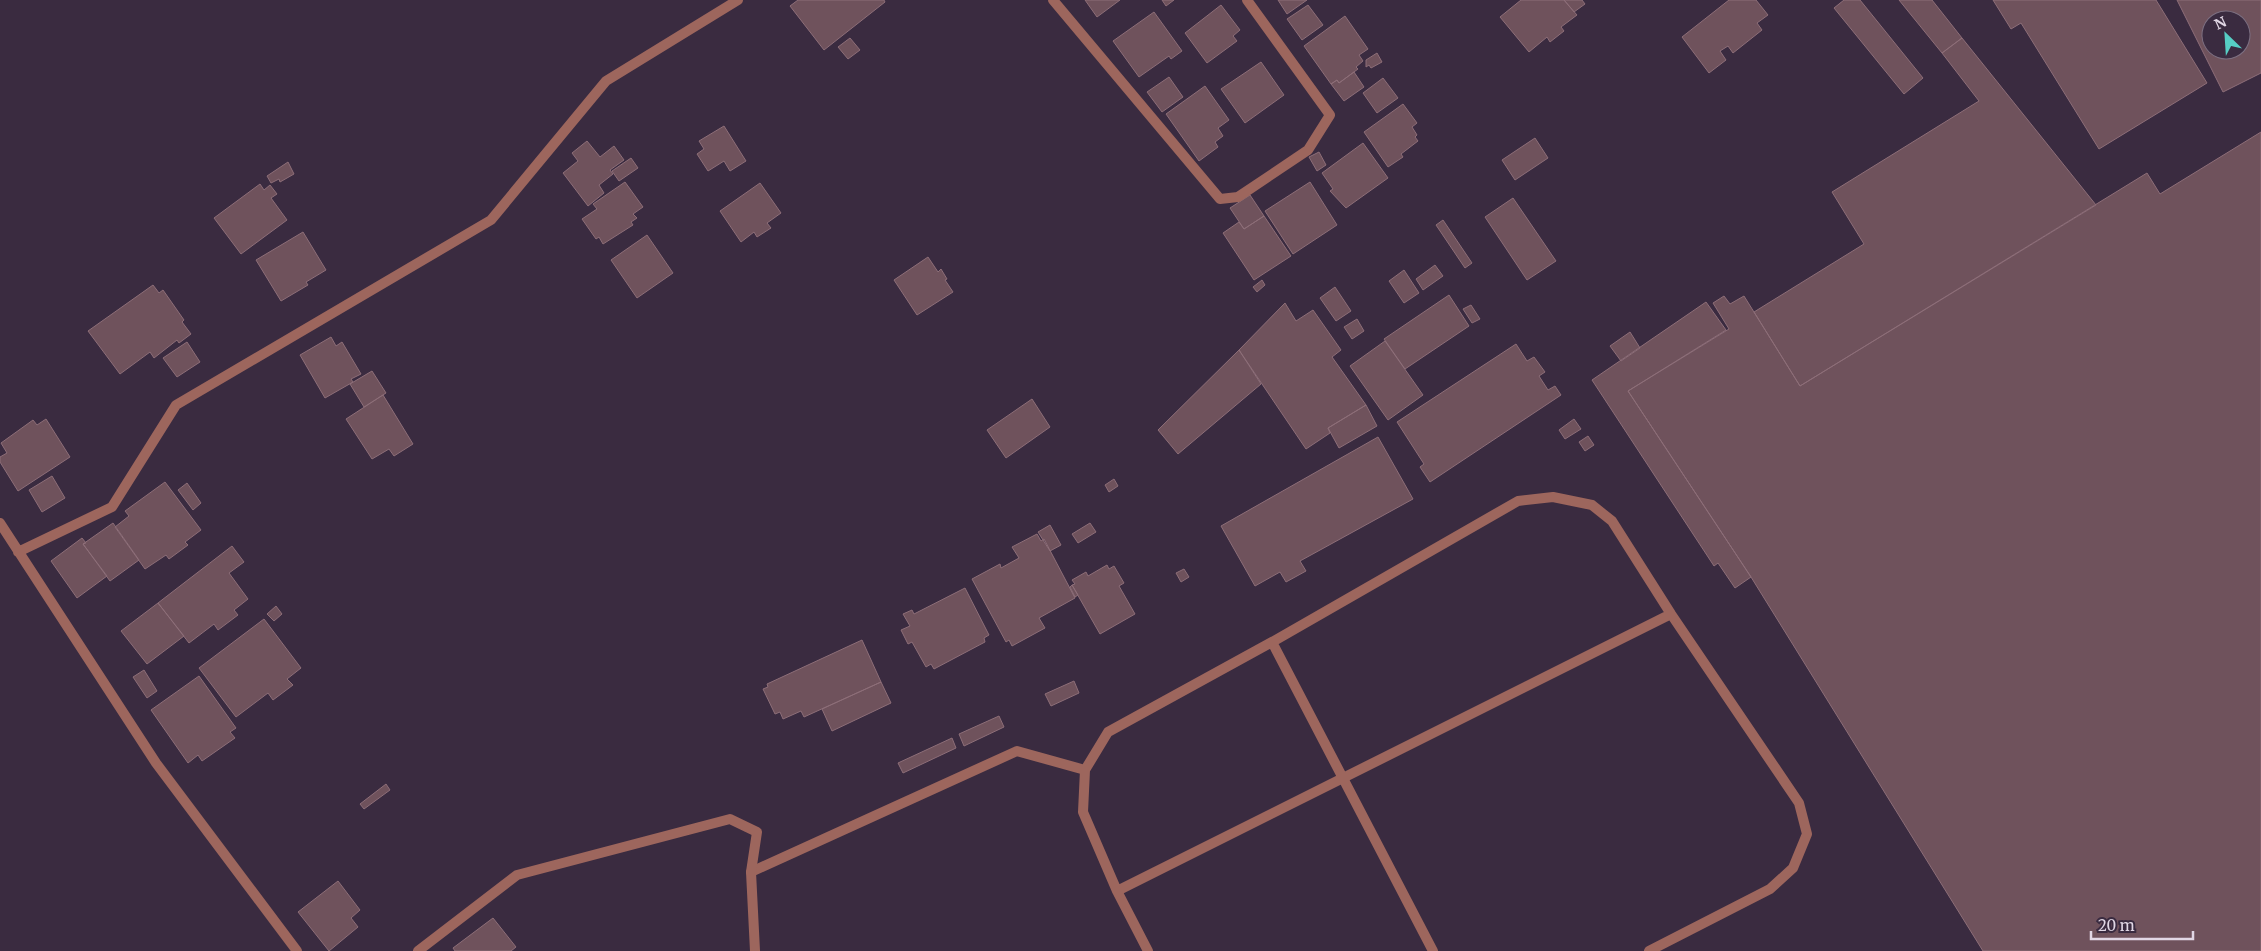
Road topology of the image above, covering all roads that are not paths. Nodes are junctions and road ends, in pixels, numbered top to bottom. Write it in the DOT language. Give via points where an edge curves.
graph roads {
  1 [pos="738,0"];
  2 [pos="1053,0"];
  3 [pos="1247,0"];
  4 [pos="0,523"];
  5 [pos="18,552"];
  6 [pos="1671,614"];
  7 [pos="1272,642"];
  8 [pos="1085,770"];
  9 [pos="1343,778"];
  10 [pos="750,872"];
  11 [pos="1117,891"];
  12 [pos="297,951"];
  13 [pos="418,951"];
  14 [pos="755,951"];
  15 [pos="1148,951"];
  16 [pos="1433,951"];
  17 [pos="1650,951"];
  1 -- 5 [label="street" via="606,81 491,220 176,405 112,507"];
  2 -- 3 [label="street" via="1220,199 1238,196 1308,150 1330,115"];
  4 -- 5 [label="street"];
  5 -- 12 [label="street" via="156,764"];
  6 -- 7 [label="street" via="1612,521 1592,505 1553,497 1518,501"];
  6 -- 9 [label="street"];
  6 -- 17 [label="street" via="1800,803 1807,834 1793,868 1770,889"];
  7 -- 8 [label="street" via="1108,732"];
  7 -- 9 [label="street"];
  8 -- 10 [label="street" via="1017,751"];
  8 -- 11 [label="street" via="1083,812"];
  9 -- 11 [label="street"];
  9 -- 16 [label="street"];
  10 -- 13 [label="street" via="757,832 730,819 517,875"];
  10 -- 14 [label="street"];
  11 -- 15 [label="street"];
}
